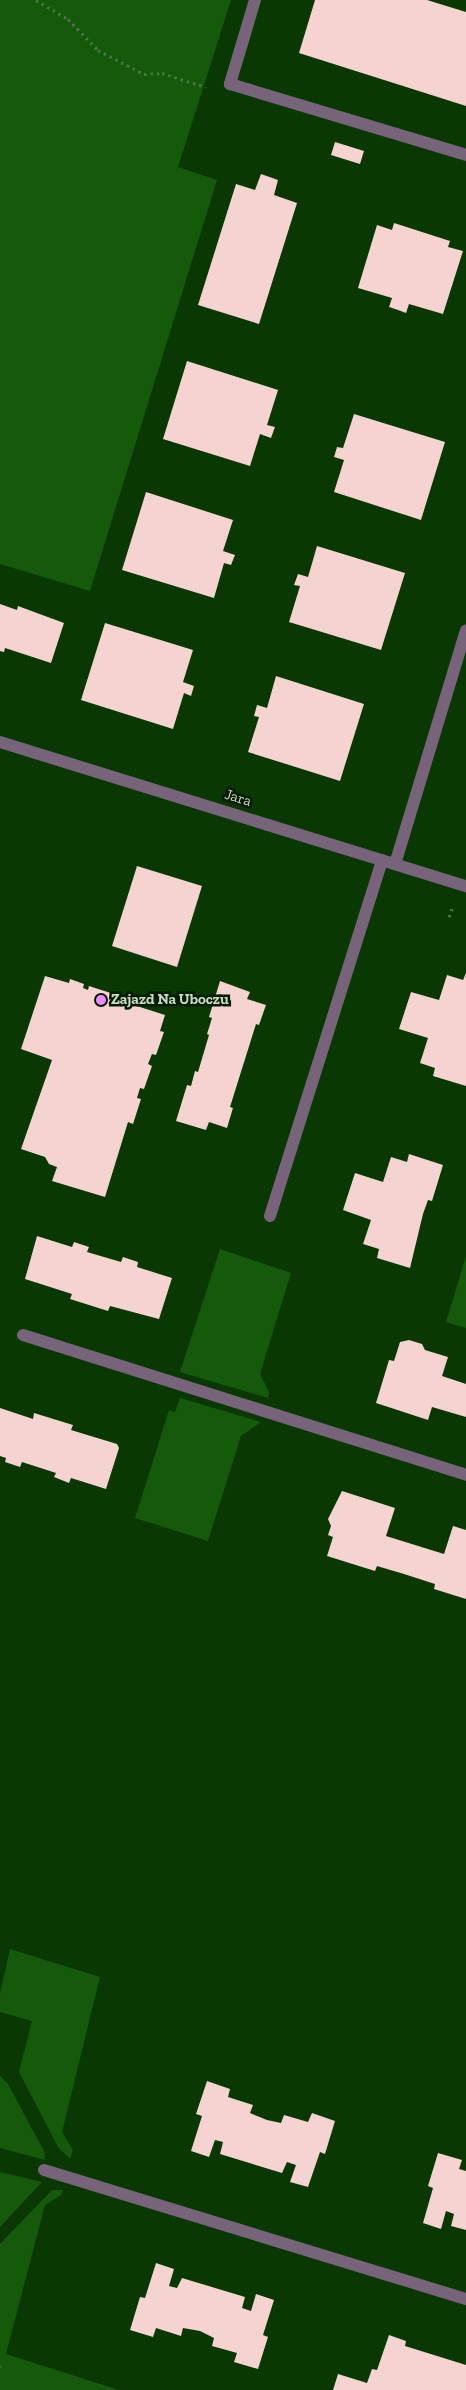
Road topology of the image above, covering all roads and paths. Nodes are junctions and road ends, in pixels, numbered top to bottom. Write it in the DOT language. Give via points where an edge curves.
graph roads {
  1 [pos="37,0"];
  2 [pos="256,0"];
  3 [pos="230,84"];
  4 [pos="466,155"];
  5 [pos="466,631"];
  6 [pos="0,742"];
  7 [pos="382,860"];
  8 [pos="395,864"];
  9 [pos="466,886"];
  10 [pos="270,1216"];
  11 [pos="22,1335"];
  12 [pos="466,1475"];
  13 [pos="44,2170"];
  14 [pos="466,2299"];
  1 -- 3 [label="path" via="68,19 98,50 144,74 162,73 213,89"];
  2 -- 3 [label="street"];
  3 -- 4 [label="street"];
  5 -- 8 [label="street"];
  6 -- 7 [label="street, Jara"];
  7 -- 8 [label="street, Jara"];
  7 -- 10 [label="street"];
  8 -- 9 [label="street, Jara"];
  11 -- 12 [label="street"];
  13 -- 14 [label="street"];
}
